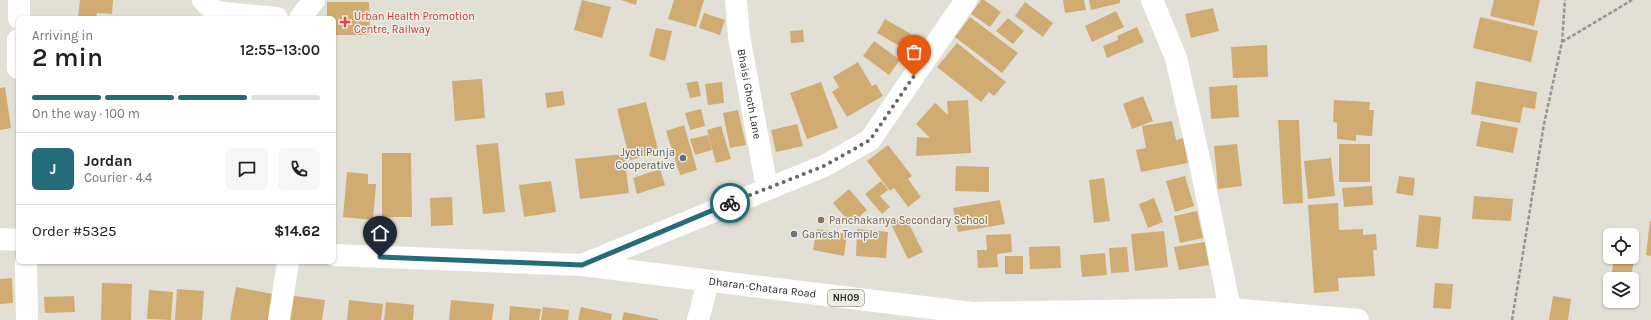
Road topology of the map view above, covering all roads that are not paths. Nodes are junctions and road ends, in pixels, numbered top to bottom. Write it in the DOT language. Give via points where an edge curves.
graph roads {
  1 [pos="19,0"];
  2 [pos="203,0"];
  3 [pos="314,0"];
  4 [pos="736,0"];
  5 [pos="966,0"];
  6 [pos="1152,0"];
  7 [pos="19,16"];
  8 [pos="256,16"];
  9 [pos="302,16"];
  10 [pos="767,188"];
  11 [pos="0,239"];
  12 [pos="16,240"];
  13 [pos="336,255"];
  14 [pos="26,264"];
  15 [pos="288,264"];
  16 [pos="582,265"];
  17 [pos="708,282"];
  18 [pos="1230,309"];
  19 [pos="1120,316"];
  20 [pos="27,320"];
  21 [pos="279,320"];
  22 [pos="698,320"];
  23 [pos="1358,320"];
  1 -- 7 [label="street"];
  2 -- 8 [label="street" via="215,12"];
  3 -- 9 [label="street"];
  4 -- 10 [label="street, Bhaisi Ghoth Lane"];
  5 -- 10 [label="street" via="870,140 824,166"];
  6 -- 18 [label="street" via="1176,58"];
  10 -- 16 [label="street"];
  11 -- 12 [label="street"];
  13 -- 16 [label="street, Dharan-Chatara Road / NH09"];
  14 -- 20 [label="street"];
  15 -- 21 [label="street"];
  16 -- 17 [label="street, Dharan-Chatara Road / NH09"];
  17 -- 19 [label="street, Dharan-Chatara Road / NH09" via="972,313"];
  17 -- 22 [label="street"];
  18 -- 19 [label="street, Dharan-Chatara Road / NH09"];
  18 -- 23 [label="street, Dharan-Chatara Road / NH09"];
}
